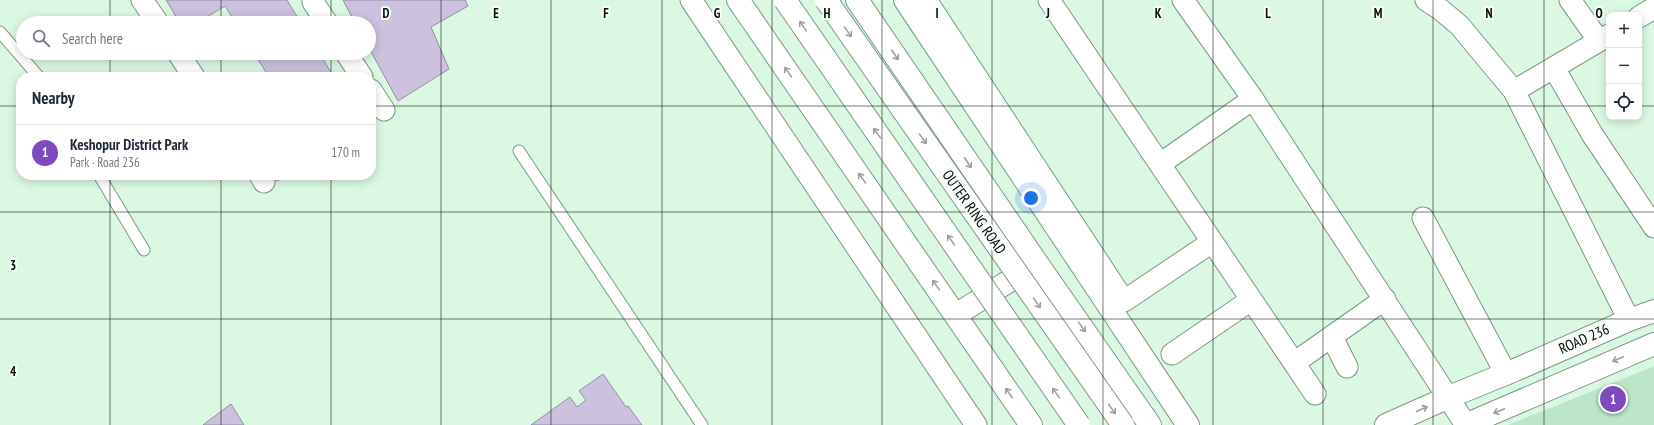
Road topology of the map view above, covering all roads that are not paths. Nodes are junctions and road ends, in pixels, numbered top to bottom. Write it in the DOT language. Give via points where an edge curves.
graph roads {
  1 [pos="142,0"];
  2 [pos="691,0"];
  3 [pos="738,0"];
  4 [pos="785,0"];
  5 [pos="826,0"];
  6 [pos="857,0"];
  7 [pos="905,0"];
  8 [pos="926,0"];
  9 [pos="1049,0"];
  10 [pos="1183,0"];
  11 [pos="1426,0"];
  12 [pos="1570,0"];
  13 [pos="313,1"];
  14 [pos="1654,8"];
  15 [pos="1642,15"];
  16 [pos="153,16"];
  17 [pos="323,16"];
  18 [pos="0,32"];
  19 [pos="1604,38"];
  20 [pos="16,50"];
  21 [pos="24,60"];
  22 [pos="183,60"];
  23 [pos="351,60"];
  24 [pos="1554,68"];
  25 [pos="35,72"];
  26 [pos="191,72"];
  27 [pos="359,72"];
  28 [pos="1514,92"];
  29 [pos="376,98"];
  30 [pos="1253,99"];
  31 [pos="384,110"];
  32 [pos="519,151"];
  33 [pos="1160,164"];
  34 [pos="102,180"];
  35 [pos="1423,218"];
  36 [pos="1654,227"];
  37 [pos="1212,242"];
  38 [pos="144,250"];
  39 [pos="1037,263"];
  40 [pos="1385,299"];
  41 [pos="1251,300"];
  42 [pos="1654,311"];
  43 [pos="956,315"];
  44 [pos="1629,320"];
  45 [pos="1332,337"];
  46 [pos="1654,344"];
  47 [pos="1172,354"];
  48 [pos="1294,363"];
  49 [pos="1347,366"];
  50 [pos="1511,372"];
  51 [pos="1314,394"];
  52 [pos="1449,397"];
  53 [pos="702,425"];
  54 [pos="976,425"];
  55 [pos="1031,425"];
  56 [pos="1079,425"];
  57 [pos="1123,425"];
  58 [pos="1150,425"];
  59 [pos="1188,425"];
  60 [pos="1386,425"];
  61 [pos="1466,425"];
  1 -- 16 [label="street"];
  2 -- 54 [label="street"];
  43 -- 3 [label="street, one-way"];
  56 -- 4 [label="street, one-way, bridge"];
  5 -- 57 [label="street, OUTER RING ROAD, one-way, bridge"];
  6 -- 39 [label="street, OUTER RING ROAD, one-way"];
  7 -- 59 [label="street"];
  8 -- 37 [label="street" via="1124,301"];
  9 -- 33 [label="street"];
  10 -- 30 [label="street"];
  11 -- 28 [label="street" via="1459,26"];
  12 -- 19 [label="street"];
  13 -- 17 [label="street"];
  14 -- 15 [label="street"];
  18 -- 20 [label="lane"];
  19 -- 24 [label="street"];
  21 -- 25 [label="lane"];
  22 -- 26 [label="street"];
  23 -- 27 [label="street"];
  24 -- 28 [label="street"];
  24 -- 36 [label="street" via="1592,134"];
  28 -- 44 [label="street"];
  29 -- 31 [label="street"];
  30 -- 33 [label="street"];
  30 -- 40 [label="street"];
  32 -- 53 [label="lane"];
  33 -- 37 [label="street"];
  34 -- 38 [label="lane"];
  35 -- 50 [label="street"];
  37 -- 41 [label="street"];
  39 -- 43 [label="street"];
  39 -- 58 [label="street, OUTER RING ROAD, one-way"];
  40 -- 45 [label="street"];
  40 -- 52 [label="street"];
  41 -- 47 [label="street"];
  41 -- 48 [label="street"];
  42 -- 44 [label="street, ROAD 236"];
  55 -- 43 [label="street, one-way"];
  44 -- 50 [label="street, ROAD 236"];
  45 -- 48 [label="street"];
  45 -- 49 [label="street"];
  46 -- 61 [label="street, one-way"];
  48 -- 51 [label="street"];
  50 -- 52 [label="street, ROAD 236"];
  60 -- 52 [label="street, ROAD 236, one-way"];
  52 -- 61 [label="street"];
}
